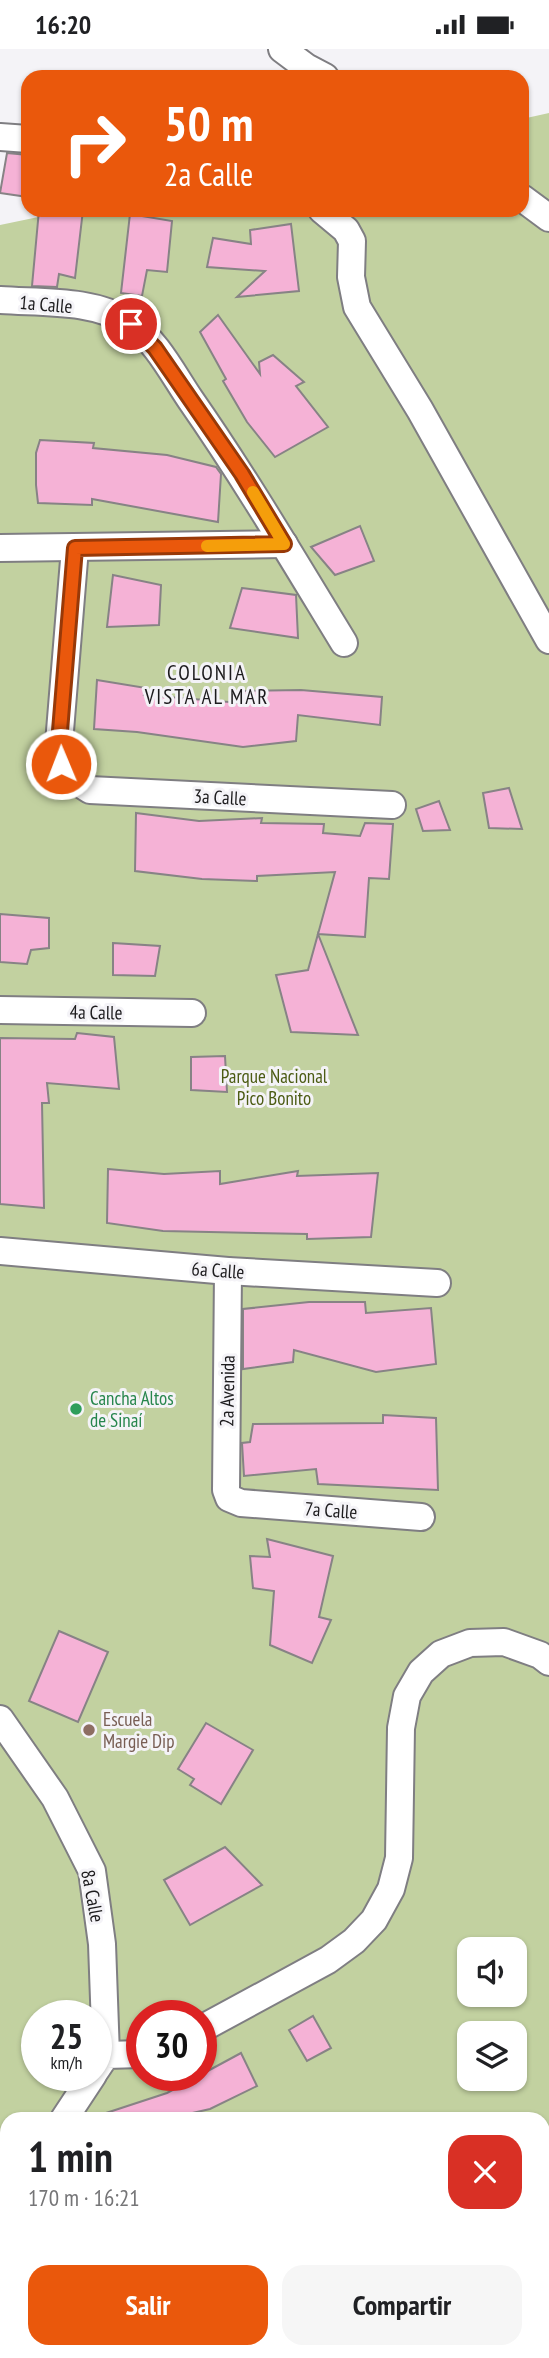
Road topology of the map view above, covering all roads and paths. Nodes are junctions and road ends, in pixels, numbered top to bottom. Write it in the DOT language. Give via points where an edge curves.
graph roads {
  1 [pos="282,49"];
  2 [pos="312,70"];
  3 [pos="0,137"];
  4 [pos="21,138"];
  5 [pos="529,203"];
  6 [pos="330,217"];
  7 [pos="549,218"];
  8 [pos="0,300"];
  9 [pos="284,544"];
  10 [pos="0,548"];
  11 [pos="75,548"];
  12 [pos="549,640"];
  13 [pos="344,643"];
  14 [pos="392,805"];
  15 [pos="0,1010"];
  16 [pos="192,1013"];
  17 [pos="0,1251"];
  18 [pos="228,1271"];
  19 [pos="437,1283"];
  20 [pos="241,1503"];
  21 [pos="421,1517"];
  22 [pos="549,1662"];
  23 [pos="0,1719"];
  24 [pos="100,2000"];
  25 [pos="217,2020"];
  26 [pos="82,2091"];
  27 [pos="69,2112"];
  1 -- 2 [label="street"];
  3 -- 4 [label="street"];
  5 -- 7 [label="street"];
  6 -- 12 [label="street" via="352,241 351,277 357,307"];
  8 -- 9 [label="street, 1a Calle" via="105,311 131,324 163,360"];
  9 -- 11 [label="street"];
  9 -- 13 [label="street"];
  10 -- 11 [label="street"];
  11 -- 14 [label="street, 3a Calle" via="59,743 61,764 69,777 90,790"];
  15 -- 16 [label="street, 4a Calle"];
  17 -- 18 [label="street, 6a Calle"];
  18 -- 19 [label="street, 6a Calle"];
  18 -- 20 [label="street, 2a Avenida" via="226,1490 229,1498"];
  20 -- 21 [label="street, 7a Calle"];
  22 -- 25 [label="street" via="504,1642 470,1643 441,1654 421,1672 407,1696 401,1728 399,1858 391,1889 374,1920 328,1960"];
  23 -- 24 [label="street, 8a Calle" via="55,1798 92,1871 102,1944"];
  26 -- 27 [label="street"];
}
